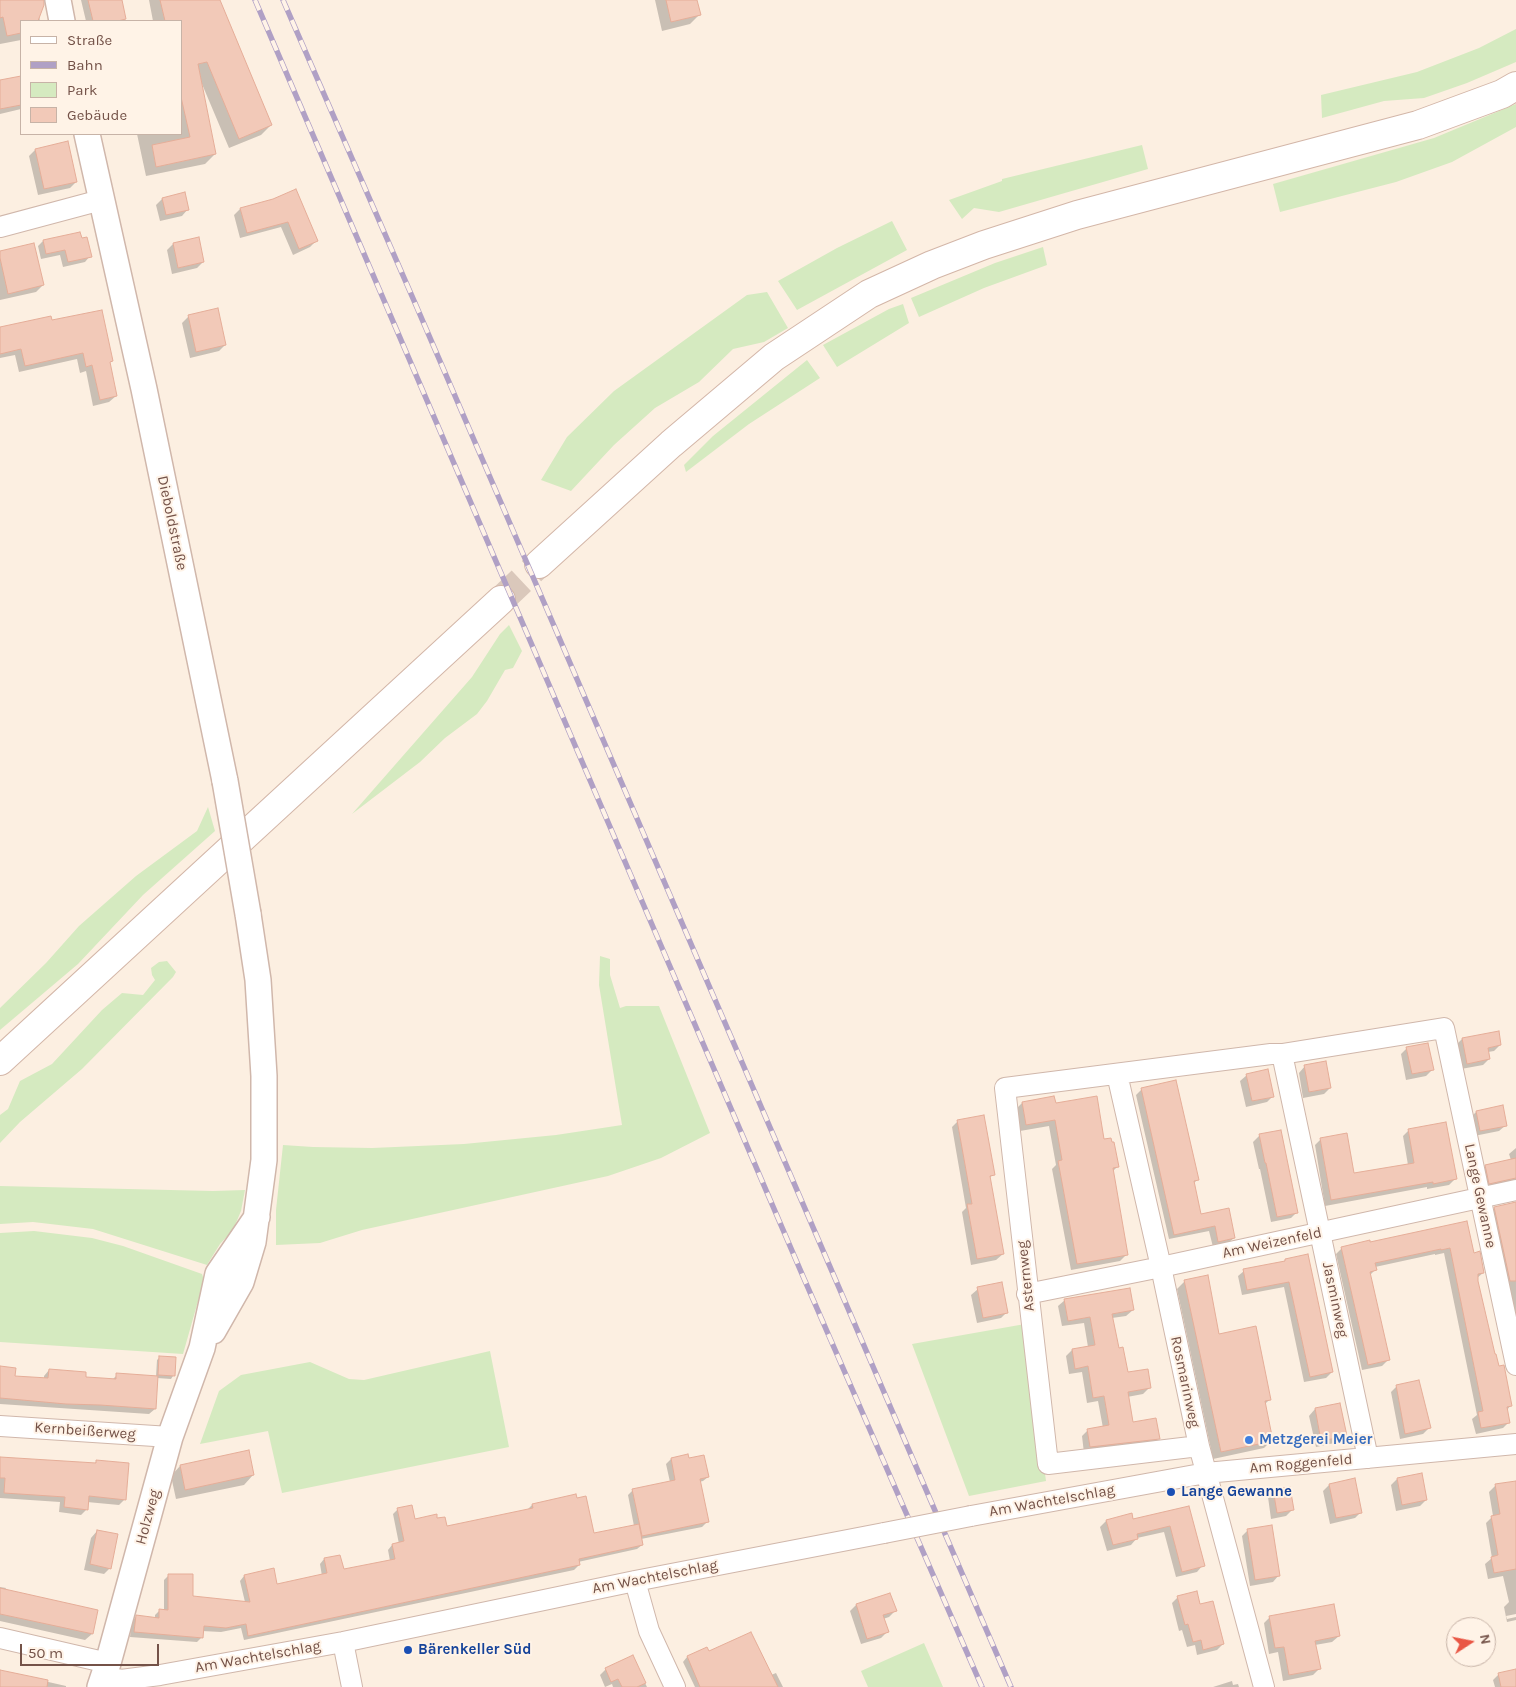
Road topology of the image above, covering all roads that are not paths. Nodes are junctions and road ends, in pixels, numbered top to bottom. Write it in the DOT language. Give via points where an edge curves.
graph roads {
  1 [pos="58,0"];
  2 [pos="62,20"];
  3 [pos="1516,86"];
  4 [pos="87,135"];
  5 [pos="102,200"];
  6 [pos="0,227"];
  7 [pos="539,564"];
  8 [pos="501,600"];
  9 [pos="1282,1054"];
  10 [pos="0,1061"];
  11 [pos="1117,1074"];
  12 [pos="1516,1190"];
  13 [pos="1480,1197"];
  14 [pos="258,1205"];
  15 [pos="1320,1232"];
  16 [pos="1161,1267"];
  17 [pos="1027,1294"];
  18 [pos="1516,1365"];
  19 [pos="0,1426"];
  20 [pos="170,1437"];
  21 [pos="1516,1444"];
  22 [pos="1199,1446"];
  23 [pos="1368,1458"];
  24 [pos="1206,1473"];
  25 [pos="635,1580"];
  26 [pos="0,1638"];
  27 [pos="343,1642"];
  28 [pos="104,1675"];
  29 [pos="352,1687"];
  30 [pos="674,1687"];
  31 [pos="1264,1687"];
  1 -- 2 [label="street"];
  3 -- 7 [label="main road" via="1418,126 1077,215 984,245 869,294 774,357 671,444"];
  4 -- 5 [label="street, Dieboldstraße"];
  5 -- 6 [label="street"];
  5 -- 14 [label="street, Dieboldstraße, bridge" via="225,781 248,914 258,980 264,1076 264,1160"];
  8 -- 10 [label="main road"];
  9 -- 11 [label="street"];
  9 -- 13 [label="street, Lange Gewanne" via="1444,1028"];
  9 -- 15 [label="street, Jasminweg"];
  11 -- 16 [label="street, Rosmarinweg"];
  11 -- 17 [label="street, Asternweg" via="1005,1088"];
  12 -- 13 [label="street, Am Weizenfeld"];
  13 -- 15 [label="street, Am Weizenfeld"];
  13 -- 18 [label="street, Lange Gewanne"];
  14 -- 20 [label="street, Holzweg" via="218,1274 202,1348"];
  15 -- 16 [label="street, Am Weizenfeld"];
  15 -- 23 [label="street, Jasminweg"];
  16 -- 17 [label="street, Am Weizenfeld"];
  16 -- 22 [label="street, Rosmarinweg"];
  17 -- 22 [label="street, Asternweg" via="1048,1464"];
  19 -- 20 [label="street, Kernbeißerweg"];
  20 -- 28 [label="street, Holzweg"];
  21 -- 23 [label="street, Am Roggenfeld"];
  22 -- 24 [label="street, Rosmarinweg"];
  23 -- 24 [label="street, Am Roggenfeld"];
  24 -- 25 [label="street, Am Wachtelschlag, bridge"];
  24 -- 31 [label="street, Rosmarinweg"];
  25 -- 27 [label="street, Am Wachtelschlag"];
  25 -- 30 [label="street" via="649,1631"];
  26 -- 28 [label="street, Am Wachtelschlag"];
  27 -- 28 [label="street, Am Wachtelschlag" via="160,1675 121,1680"];
  27 -- 29 [label="street"];
}
